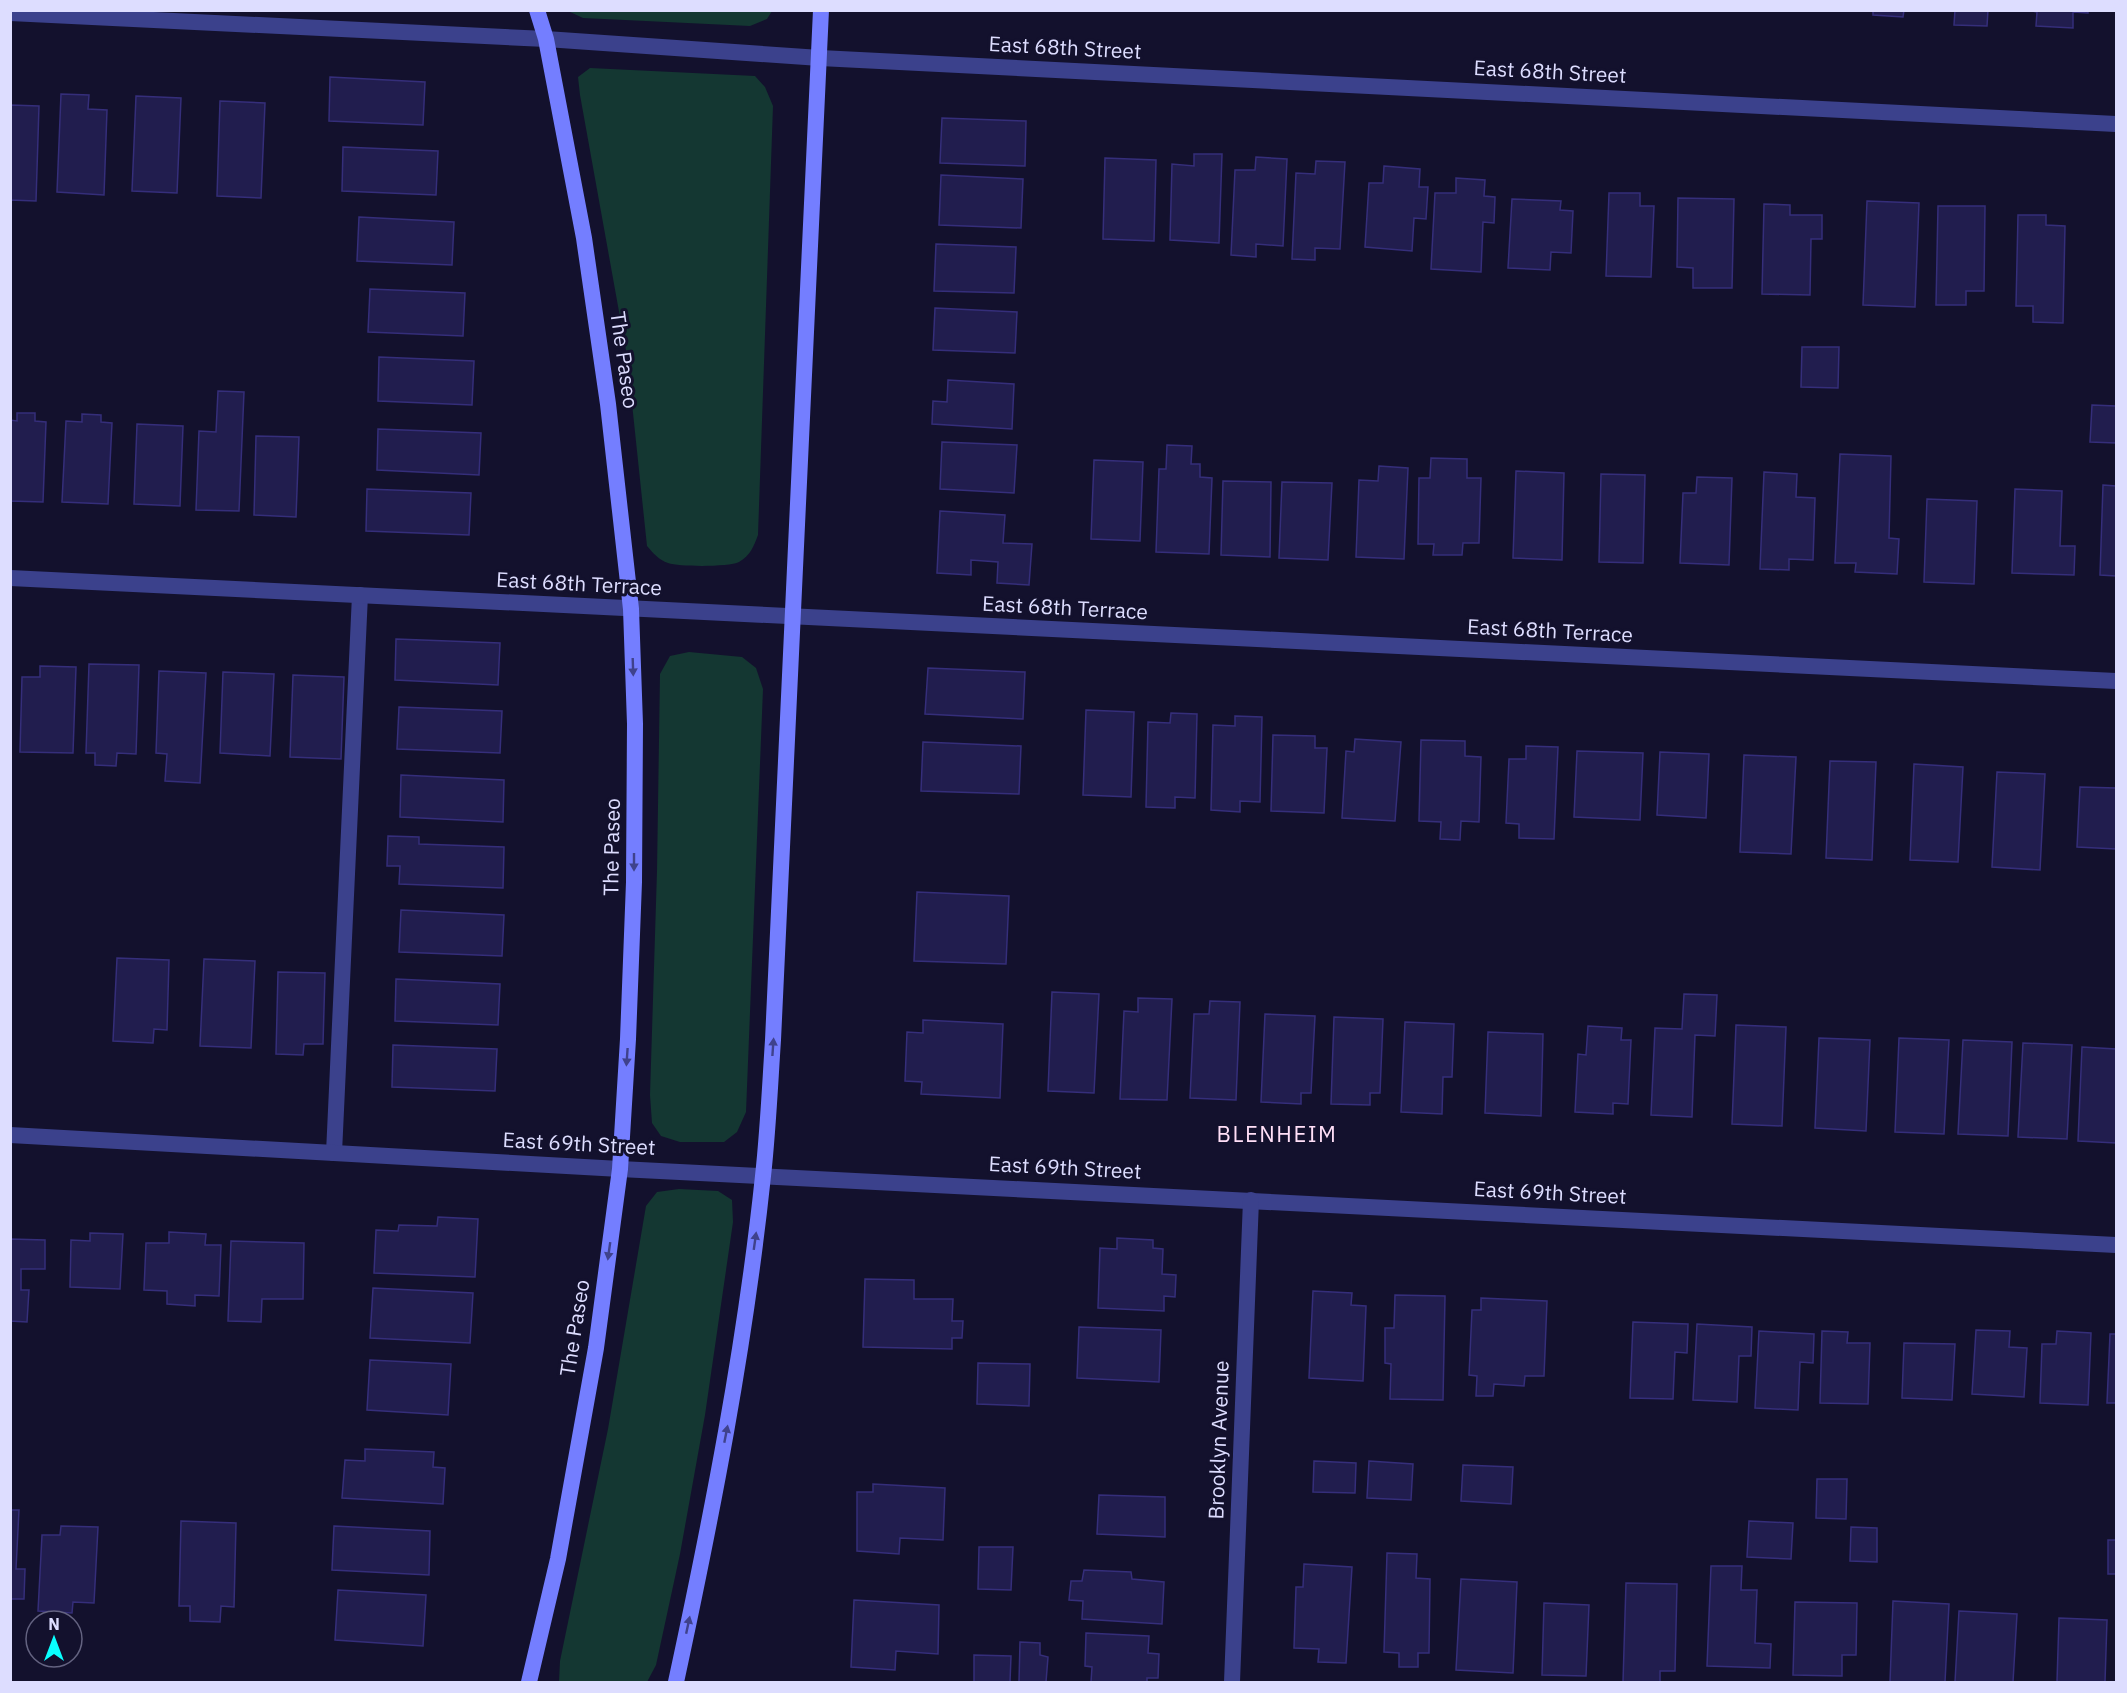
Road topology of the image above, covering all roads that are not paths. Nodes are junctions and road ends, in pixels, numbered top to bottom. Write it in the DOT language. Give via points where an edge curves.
graph roads {
  1 [pos="537,10"];
  2 [pos="821,10"];
  3 [pos="10,13"];
  4 [pos="546,39"];
  5 [pos="820,58"];
  6 [pos="2116,124"];
  7 [pos="10,578"];
  8 [pos="360,596"];
  9 [pos="631,609"];
  10 [pos="792,617"];
  11 [pos="2116,681"];
  12 [pos="10,1136"];
  13 [pos="334,1153"];
  14 [pos="620,1169"];
  15 [pos="764,1175"];
  16 [pos="1251,1200"];
  17 [pos="2116,1245"];
  18 [pos="529,1683"];
  19 [pos="676,1683"];
  20 [pos="1232,1683"];
  1 -- 4 [label="main road, The Paseo"];
  2 -- 5 [label="main road"];
  3 -- 4 [label="street, East 68th Street"];
  4 -- 5 [label="street, East 68th Street"];
  4 -- 9 [label="main road, The Paseo" via="584,238"];
  5 -- 6 [label="street, East 68th Street"];
  5 -- 10 [label="main road"];
  7 -- 8 [label="street, East 68th Terrace"];
  8 -- 9 [label="street, East 68th Terrace"];
  8 -- 13 [label="street"];
  9 -- 10 [label="street, East 68th Terrace"];
  9 -- 14 [label="main road, The Paseo, one-way" via="634,882"];
  10 -- 11 [label="street, East 68th Terrace"];
  15 -- 10 [label="main road, one-way"];
  12 -- 13 [label="street, East 69th Street"];
  13 -- 14 [label="street, East 69th Street"];
  14 -- 15 [label="street, East 69th Street"];
  14 -- 18 [label="main road, The Paseo, one-way" via="594,1359 558,1559"];
  15 -- 16 [label="street, East 69th Street"];
  19 -- 15 [label="main road, one-way" via="732,1401"];
  16 -- 17 [label="street, East 69th Street"];
  16 -- 20 [label="street, Brooklyn Avenue"];
}
